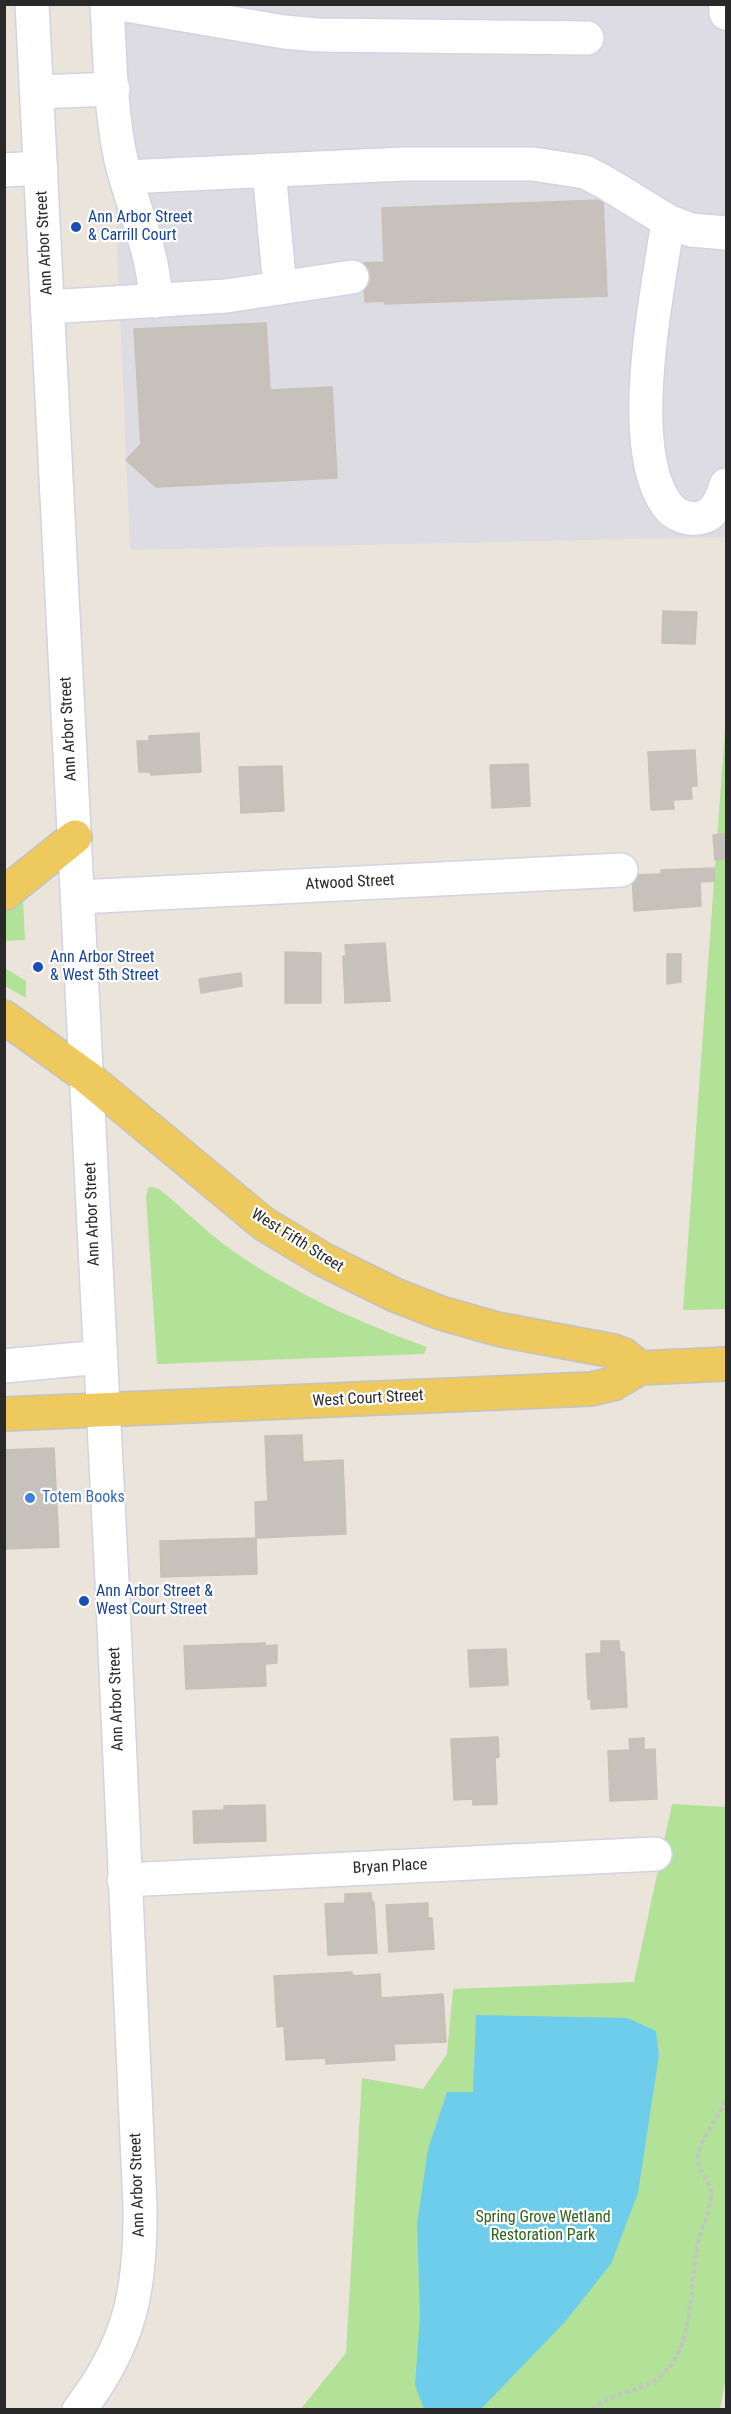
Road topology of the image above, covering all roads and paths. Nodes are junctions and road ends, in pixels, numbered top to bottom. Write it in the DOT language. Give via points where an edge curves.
graph roads {
  1 [pos="32,4"];
  2 [pos="107,4"];
  3 [pos="120,4"];
  4 [pos="726,4"];
  5 [pos="726,13"];
  6 [pos="587,38"];
  7 [pos="113,89"];
  8 [pos="37,92"];
  9 [pos="41,168"];
  10 [pos="4,170"];
  11 [pos="269,170"];
  12 [pos="126,177"];
  13 [pos="668,221"];
  14 [pos="726,233"];
  15 [pos="352,277"];
  16 [pos="280,288"];
  17 [pos="156,302"];
  18 [pos="48,307"];
  19 [pos="726,485"];
  20 [pos="75,837"];
  21 [pos="621,870"];
  22 [pos="4,894"];
  23 [pos="78,897"];
  24 [pos="4,1017"];
  25 [pos="87,1077"];
  26 [pos="100,1357"];
  27 [pos="726,1364"];
  28 [pos="4,1366"];
  29 [pos="640,1368"];
  30 [pos="103,1410"];
  31 [pos="4,1414"];
  32 [pos="655,1854"];
  33 [pos="124,1880"];
  34 [pos="726,2099"];
  35 [pos="79,2409"];
  36 [pos="592,2409"];
  1 -- 8 [label="street, Ann Arbor Street"];
  2 -- 7 [label="street"];
  3 -- 6 [label="street" via="307,34"];
  4 -- 5 [label="street"];
  7 -- 8 [label="street"];
  7 -- 12 [label="street" via="117,138"];
  8 -- 9 [label="street, Ann Arbor Street"];
  9 -- 10 [label="street"];
  9 -- 18 [label="street, Ann Arbor Street"];
  11 -- 12 [label="street"];
  11 -- 13 [label="street" via="403,164 533,164 568,168 606,183"];
  11 -- 16 [label="street"];
  12 -- 17 [label="street" via="150,254"];
  13 -- 14 [label="street" via="691,230"];
  13 -- 19 [label="street" via="647,386 647,455 657,488 678,515 706,517 714,511"];
  15 -- 16 [label="street"];
  16 -- 17 [label="street"];
  17 -- 18 [label="street"];
  18 -- 20 [label="street, Ann Arbor Street"];
  20 -- 22 [label="main road"];
  20 -- 23 [label="street, Ann Arbor Street"];
  21 -- 23 [label="street, Atwood Street"];
  23 -- 25 [label="street, Ann Arbor Street"];
  24 -- 25 [label="main road, West Fifth Street"];
  25 -- 26 [label="street, Ann Arbor Street"];
  25 -- 29 [label="main road, West Fifth Street" via="264,1224 349,1274 441,1313 497,1329 612,1351"];
  26 -- 28 [label="street"];
  26 -- 30 [label="street, Ann Arbor Street"];
  27 -- 29 [label="main road, West Court Street"];
  29 -- 30 [label="main road, West Court Street" via="613,1384 591,1389"];
  30 -- 31 [label="main road, West Court Street"];
  30 -- 33 [label="street, Ann Arbor Street"];
  32 -- 33 [label="street, Bryan Place"];
  33 -- 35 [label="street, Ann Arbor Street" via="139,2176 138,2278 118,2346 95,2389"];
  34 -- 36 [label="path" via="698,2155 711,2193 696,2248 687,2324 678,2355 656,2380 607,2398"];
}
